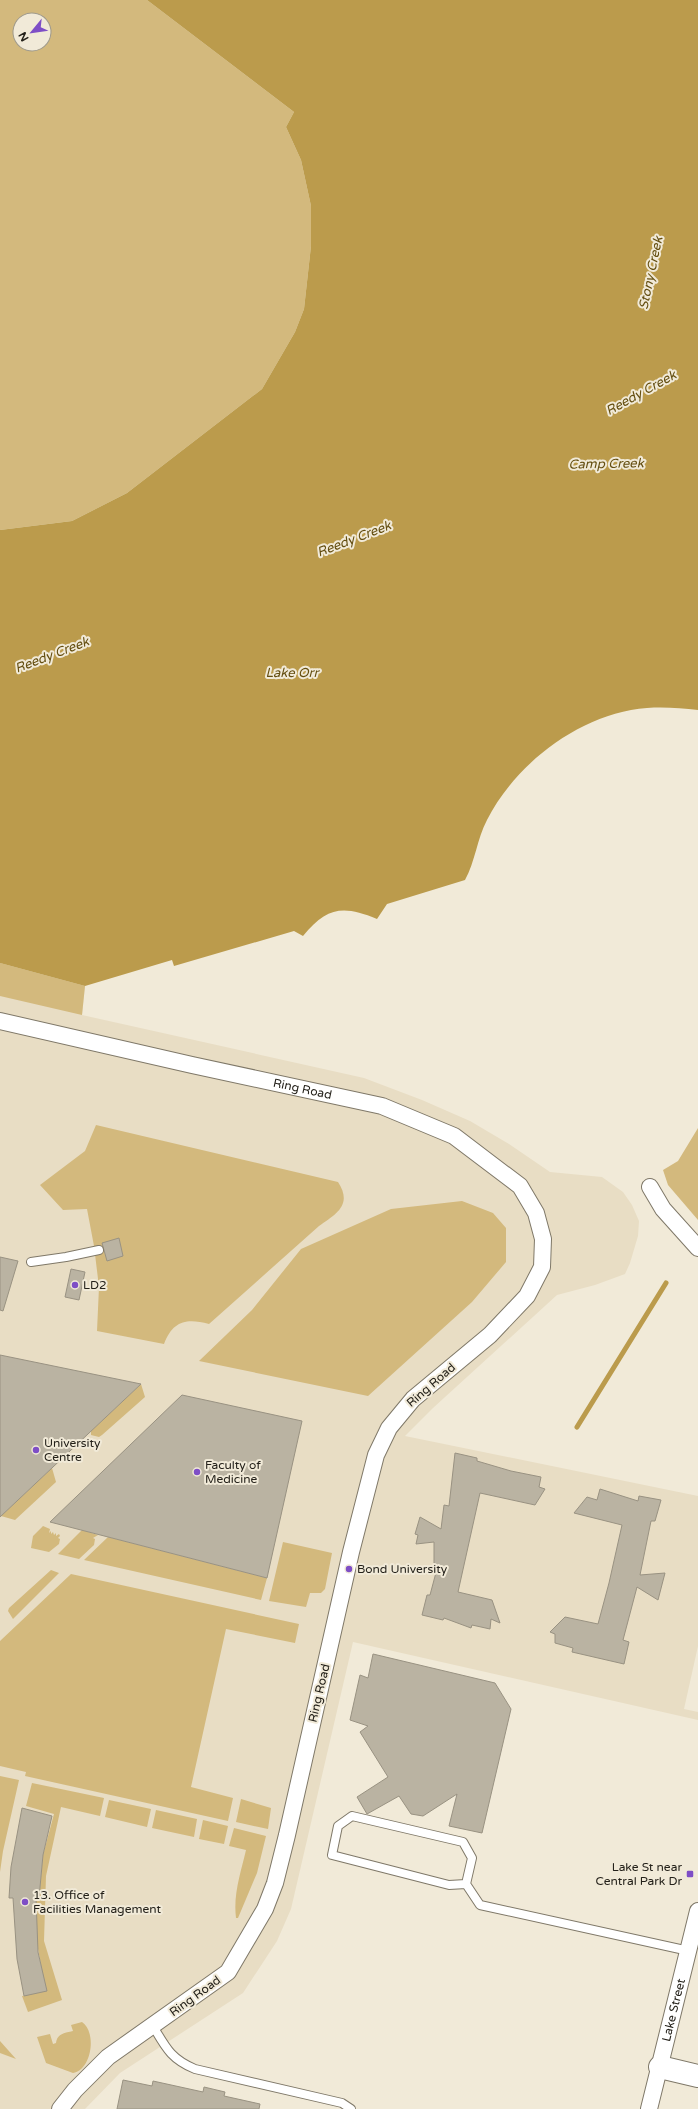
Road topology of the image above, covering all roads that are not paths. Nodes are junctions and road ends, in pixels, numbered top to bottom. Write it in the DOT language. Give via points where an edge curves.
graph roads {
  1 [pos="0,1021"];
  2 [pos="650,1187"];
  3 [pos="698,1248"];
  4 [pos="99,1250"];
  5 [pos="31,1262"];
  6 [pos="466,1884"];
  7 [pos="698,1911"];
  8 [pos="689,1951"];
  9 [pos="153,2026"];
  10 [pos="660,2067"];
  11 [pos="698,2076"];
  12 [pos="60,2109"];
  13 [pos="350,2109"];
  14 [pos="649,2109"];
  1 -- 9 [label="street, Ring Road" via="192,1066 382,1106 454,1136 520,1186 536,1213 543,1239 542,1267 527,1296 490,1335 413,1398 383,1440 369,1479 287,1835 275,1883 265,1909 228,1972"];
  2 -- 3 [label="street" via="663,1209"];
  4 -- 5 [label="lane"];
  6 -- 6 [label="lane" via="449,1884 332,1856 338,1826 352,1816 463,1842 472,1858"];
  6 -- 8 [label="lane" via="480,1905"];
  7 -- 8 [label="street, Lake Street"];
  8 -- 10 [label="street, Lake Street"];
  9 -- 12 [label="street, Ring Road" via="108,2057"];
  9 -- 13 [label="lane" via="170,2055 180,2063 195,2069 342,2103"];
  10 -- 11 [label="street"];
  10 -- 14 [label="street, Lake Street"];
}
